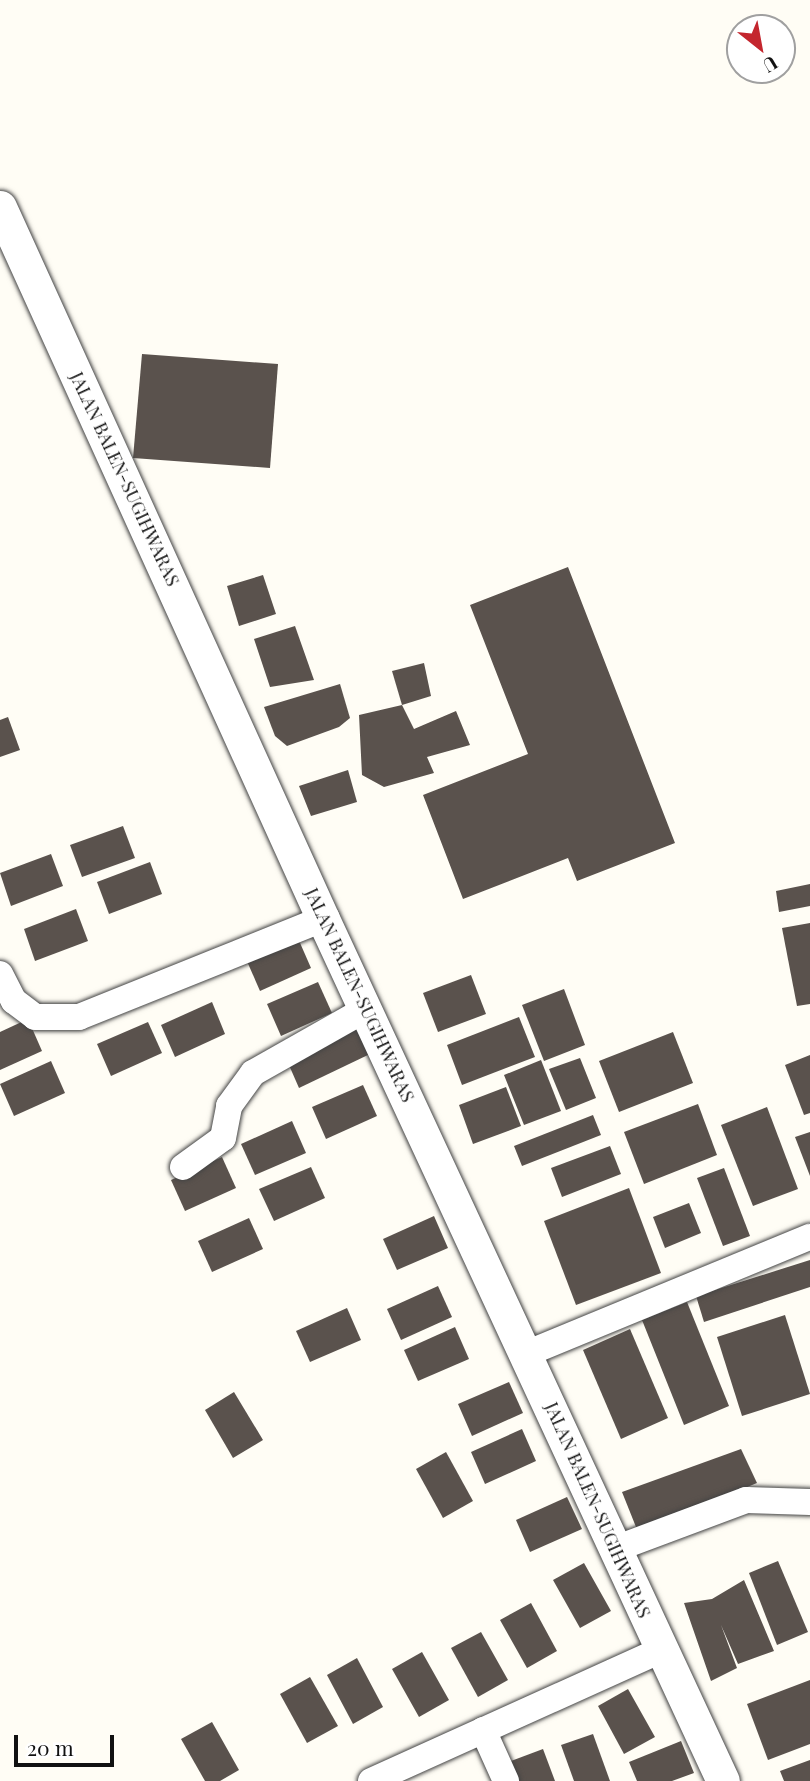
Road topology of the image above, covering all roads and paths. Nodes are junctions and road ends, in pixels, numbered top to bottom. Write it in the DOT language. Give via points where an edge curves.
graph roads {
  1 [pos="0,207"];
  2 [pos="323,919"];
  3 [pos="1,980"];
  4 [pos="366,1009"];
  5 [pos="183,1167"];
  6 [pos="810,1237"];
  7 [pos="528,1353"];
  8 [pos="810,1502"];
  9 [pos="615,1549"];
  10 [pos="661,1650"];
  11 [pos="483,1730"];
  12 [pos="371,1781"];
  13 [pos="506,1781"];
  14 [pos="723,1781"];
  1 -- 2 [label="street, JALAN BALEN-SUGIHWARAS"];
  2 -- 3 [label="street" via="79,1017 35,1017 14,1001"];
  2 -- 4 [label="street, JALAN BALEN-SUGIHWARAS"];
  4 -- 5 [label="street" via="253,1073 229,1106 223,1138"];
  4 -- 7 [label="street, JALAN BALEN-SUGIHWARAS"];
  6 -- 7 [label="street"];
  7 -- 9 [label="street, JALAN BALEN-SUGIHWARAS"];
  8 -- 9 [label="street" via="747,1500"];
  9 -- 10 [label="street, JALAN BALEN-SUGIHWARAS"];
  10 -- 11 [label="street"];
  10 -- 14 [label="street, JALAN BALEN-SUGIHWARAS"];
  11 -- 12 [label="street"];
  11 -- 13 [label="street"];
}
